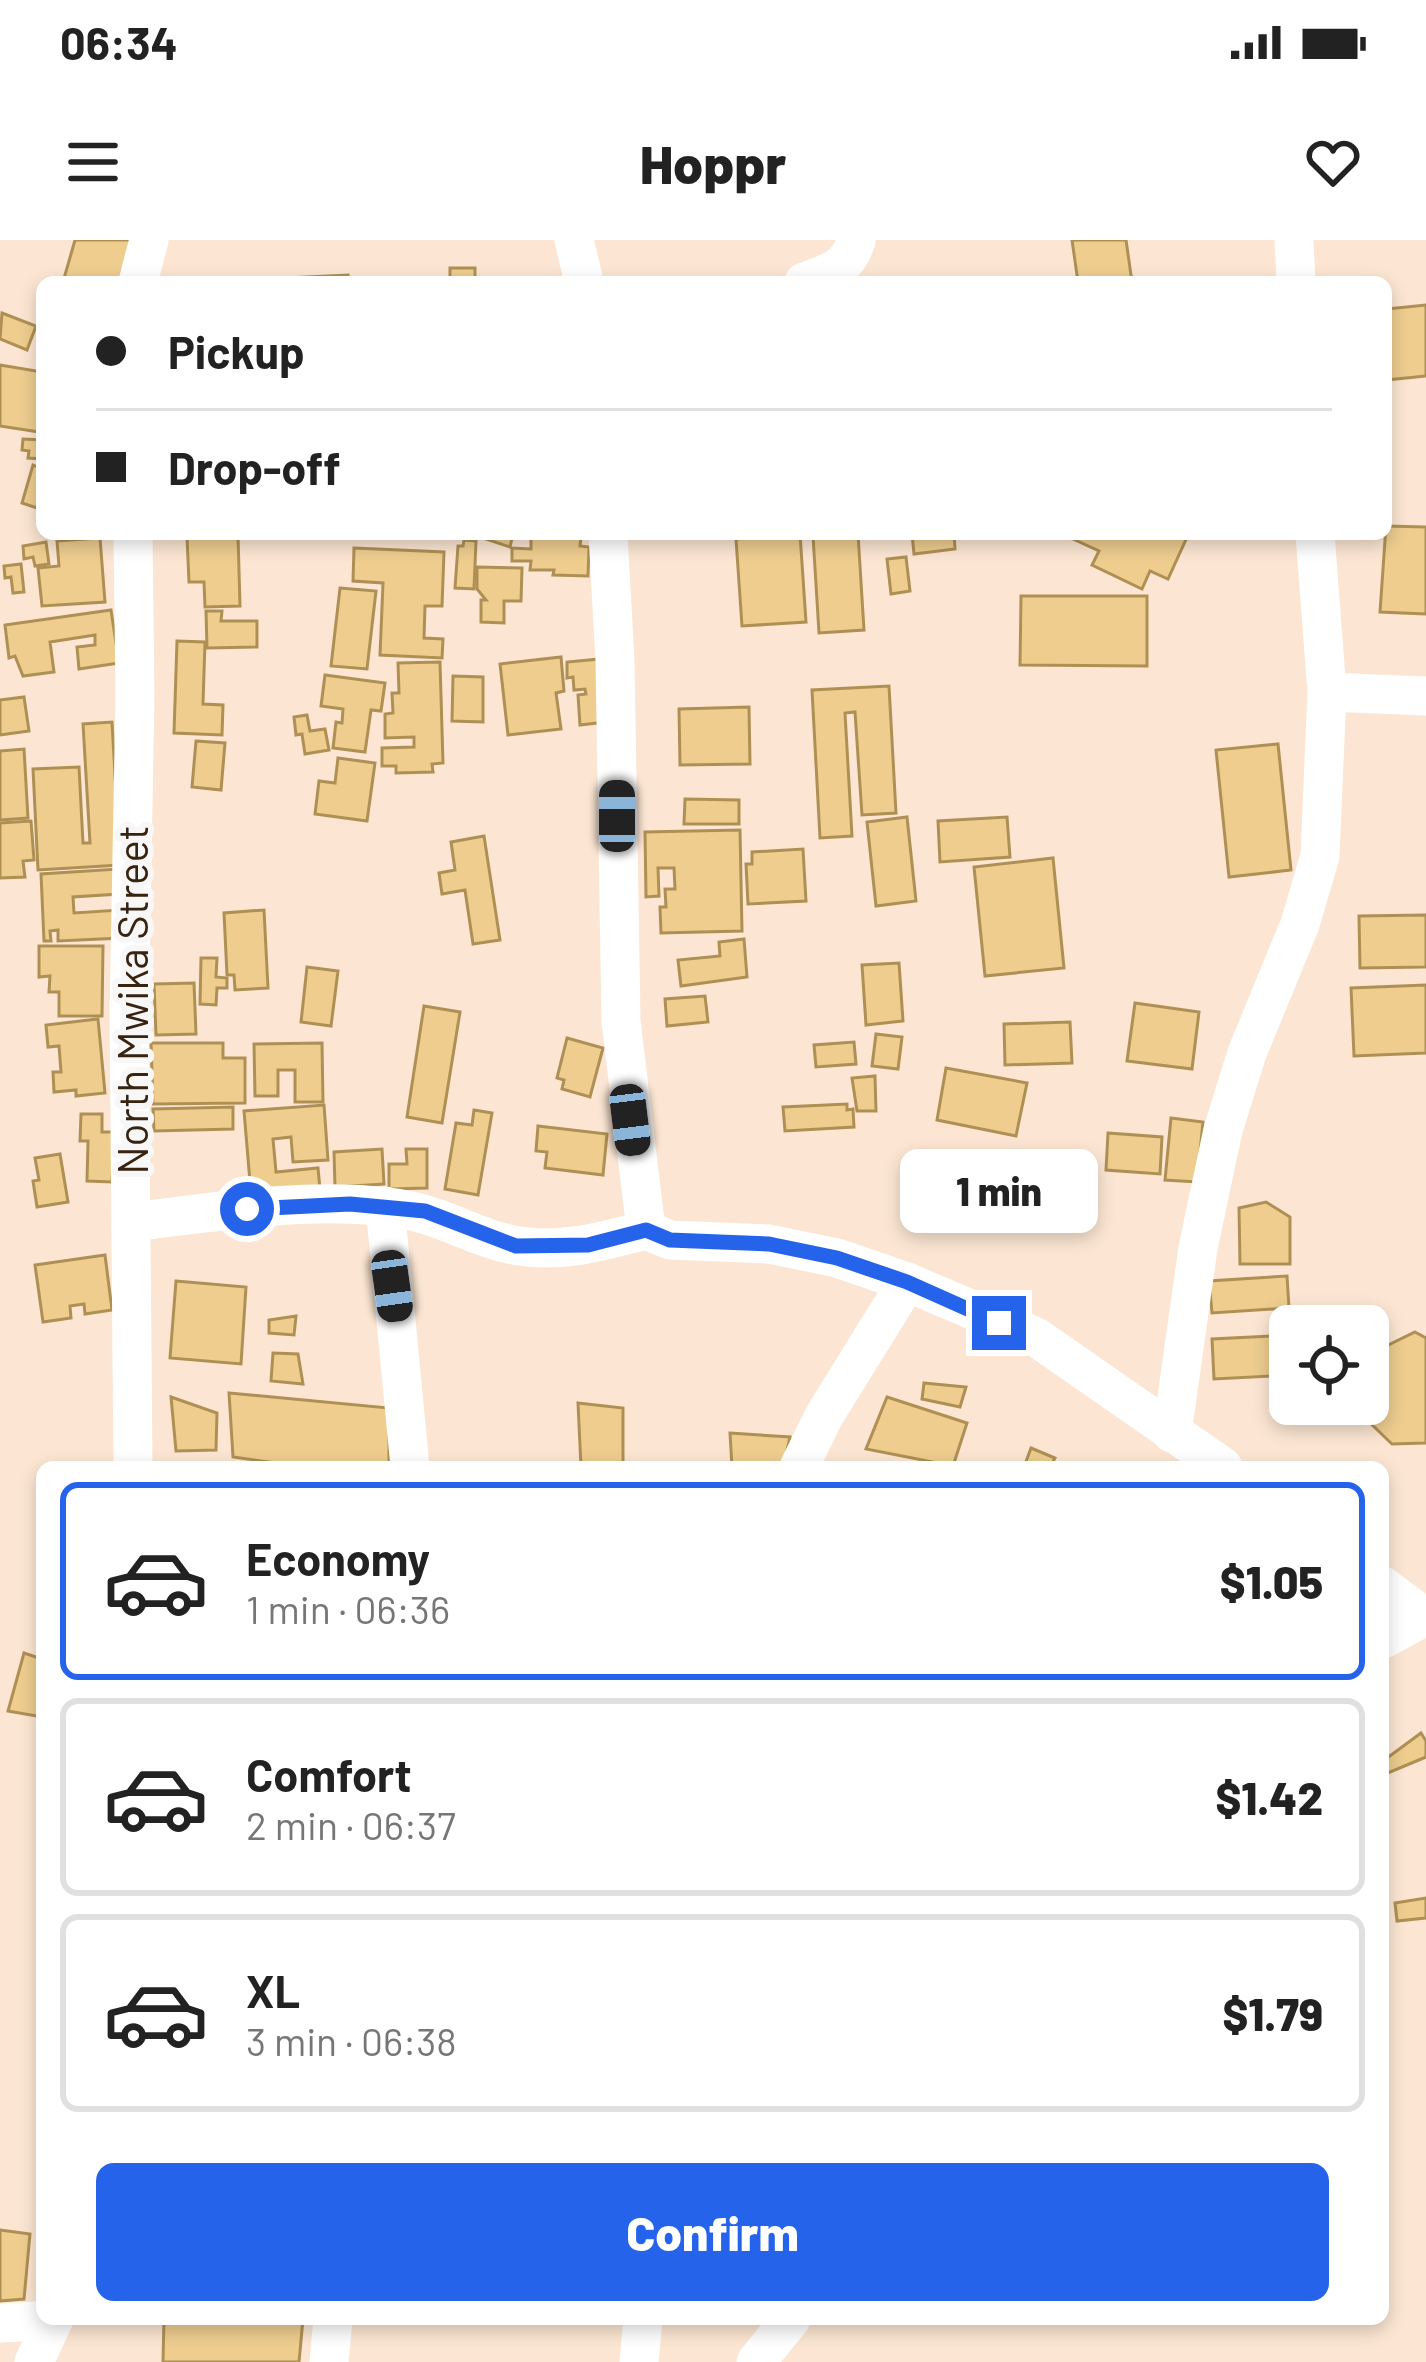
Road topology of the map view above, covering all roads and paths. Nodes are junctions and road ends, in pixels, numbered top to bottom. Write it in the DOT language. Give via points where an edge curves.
graph roads {
  1 [pos="149,240"];
  2 [pos="574,240"];
  3 [pos="856,240"];
  4 [pos="1294,240"];
  5 [pos="140,276"];
  6 [pos="583,276"];
  7 [pos="820,276"];
  8 [pos="1296,276"];
  9 [pos="134,540"];
  10 [pos="608,540"];
  11 [pos="1315,540"];
  12 [pos="1327,692"];
  13 [pos="1426,696"];
  14 [pos="385,1206"];
  15 [pos="132,1222"];
  16 [pos="646,1230"];
  17 [pos="907,1282"];
  18 [pos="1172,1433"];
  19 [pos="133,1461"];
  20 [pos="409,1461"];
  21 [pos="802,1461"];
  22 [pos="1214,1461"];
  23 [pos="1389,1590"];
  24 [pos="1425,1617"];
  25 [pos="1389,1636"];
  26 [pos="36,2320"];
  27 [pos="0,2323"];
  28 [pos="51,2325"];
  29 [pos="332,2325"];
  30 [pos="643,2325"];
  31 [pos="786,2325"];
  32 [pos="34,2362"];
  33 [pos="329,2362"];
  34 [pos="640,2362"];
  35 [pos="756,2362"];
  1 -- 5 [label="street"];
  2 -- 6 [label="street"];
  3 -- 7 [label="street" via="852,256"];
  4 -- 8 [label="street"];
  9 -- 15 [label="street, North Mwika Street"];
  10 -- 16 [label="street" via="621,1022"];
  11 -- 12 [label="street"];
  12 -- 13 [label="street"];
  12 -- 18 [label="street" via="1320,856 1223,1130"];
  14 -- 15 [label="street"];
  14 -- 16 [label="street" via="425,1211 516,1246 588,1245"];
  14 -- 20 [label="street"];
  15 -- 19 [label="street, North Mwika Street"];
  16 -- 17 [label="street" via="670,1240 792,1249"];
  17 -- 18 [label="street" via="1036,1337"];
  17 -- 21 [label="street"];
  18 -- 22 [label="street"];
  23 -- 24 [label="street"];
  24 -- 25 [label="street"];
  26 -- 27 [label="street"];
  28 -- 32 [label="street"];
  29 -- 33 [label="street"];
  30 -- 34 [label="street"];
  31 -- 35 [label="street"];
}
